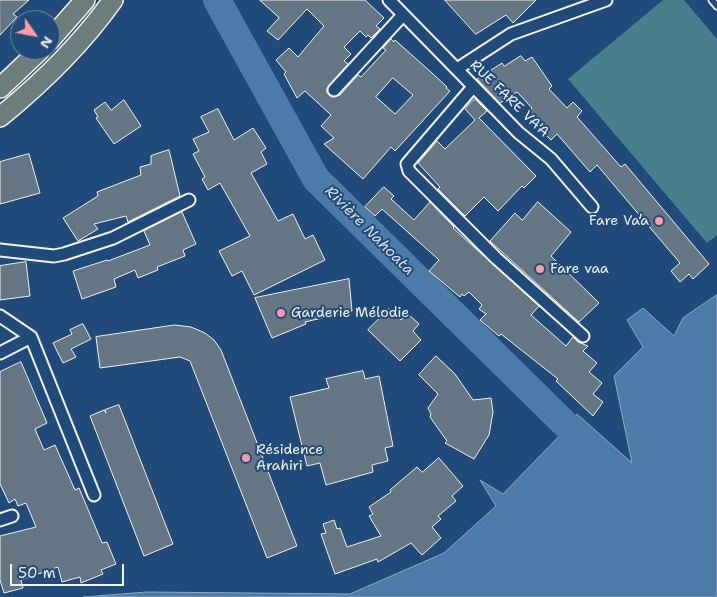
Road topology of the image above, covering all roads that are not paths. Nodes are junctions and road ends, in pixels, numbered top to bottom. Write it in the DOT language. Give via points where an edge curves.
graph roads {
  1 [pos="85,0"];
  2 [pos="113,0"];
  3 [pos="389,0"];
  4 [pos="606,0"];
  5 [pos="712,0"];
  6 [pos="717,6"];
  7 [pos="403,14"];
  8 [pos="60,29"];
  9 [pos="29,60"];
  10 [pos="457,69"];
  11 [pos="473,87"];
  12 [pos="0,88"];
  13 [pos="334,90"];
  14 [pos="0,117"];
  15 [pos="189,200"];
  16 [pos="592,207"];
  17 [pos="0,250"];
  18 [pos="0,316"];
  19 [pos="583,336"];
  20 [pos="32,337"];
  21 [pos="0,354"];
  22 [pos="94,495"];
  23 [pos="12,516"];
  24 [pos="0,520"];
  1 -- 8 [label="main road"];
  2 -- 14 [label="main road" via="65,58"];
  3 -- 7 [label="street, RUE FARE VA'A"];
  4 -- 10 [label="street" via="511,34"];
  5 -- 6 [label="lane"];
  7 -- 10 [label="street, RUE FARE VA'A"];
  7 -- 13 [label="street"];
  9 -- 12 [label="main road"];
  10 -- 11 [label="street, RUE FARE VA'A"];
  11 -- 16 [label="street, RUE FARE VA'A" via="519,133 551,159"];
  11 -- 19 [label="street" via="407,164 409,170 496,258"];
  15 -- 17 [label="street" via="113,238 64,254 54,256"];
  18 -- 20 [label="street"];
  20 -- 21 [label="street"];
  20 -- 22 [label="street"];
  23 -- 24 [label="street"];
}
